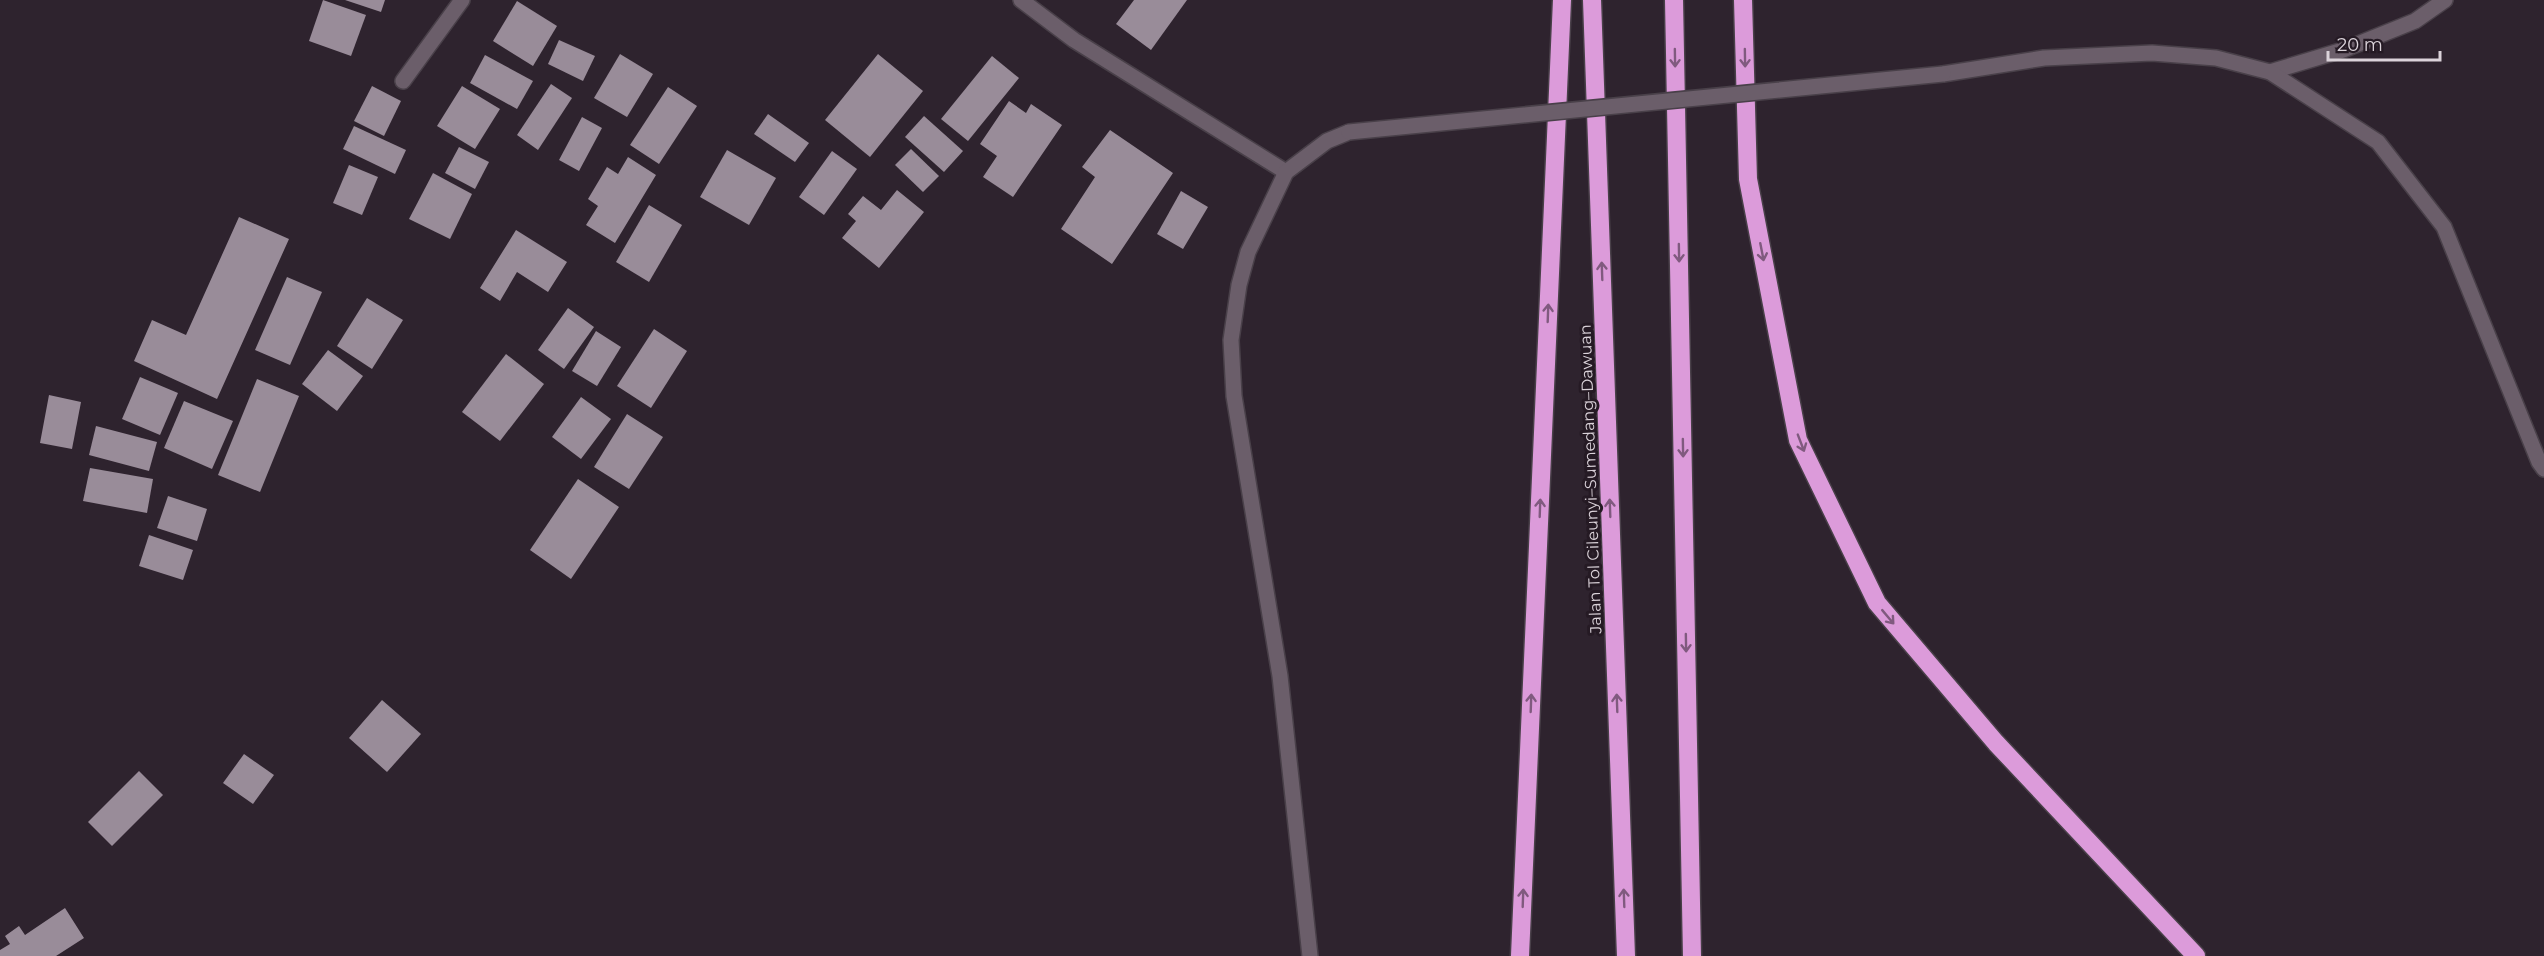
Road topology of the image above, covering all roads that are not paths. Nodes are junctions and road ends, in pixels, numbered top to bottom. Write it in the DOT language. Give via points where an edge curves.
graph roads {
  1 [pos="462,0"];
  2 [pos="1022,0"];
  3 [pos="1562,0"];
  4 [pos="1592,0"];
  5 [pos="1674,0"];
  6 [pos="1743,0"];
  7 [pos="2445,0"];
  8 [pos="2270,72"];
  9 [pos="404,81"];
  10 [pos="1286,172"];
  11 [pos="2544,469"];
  12 [pos="1310,956"];
  13 [pos="1521,956"];
  14 [pos="1626,956"];
  15 [pos="1692,956"];
  16 [pos="2196,956"];
  1 -- 9 [label="street"];
  2 -- 10 [label="street" via="1074,40"];
  13 -- 3 [label="highway, one-way"];
  14 -- 4 [label="highway, Jalan Tol Cileunyi–Sumedang–Dawuan, one-way"];
  5 -- 15 [label="highway, one-way"];
  6 -- 16 [label="highway, one-way" via="1748,179 1798,440 1877,603 1996,743"];
  7 -- 8 [label="street" via="2415,21 2343,50"];
  8 -- 10 [label="street, bridge" via="2216,58 2151,53 2044,58 1943,74 1348,132 1327,141"];
  8 -- 11 [label="street" via="2378,142 2444,227"];
  10 -- 12 [label="street" via="1248,252 1231,340 1234,396 1280,676"];
}
